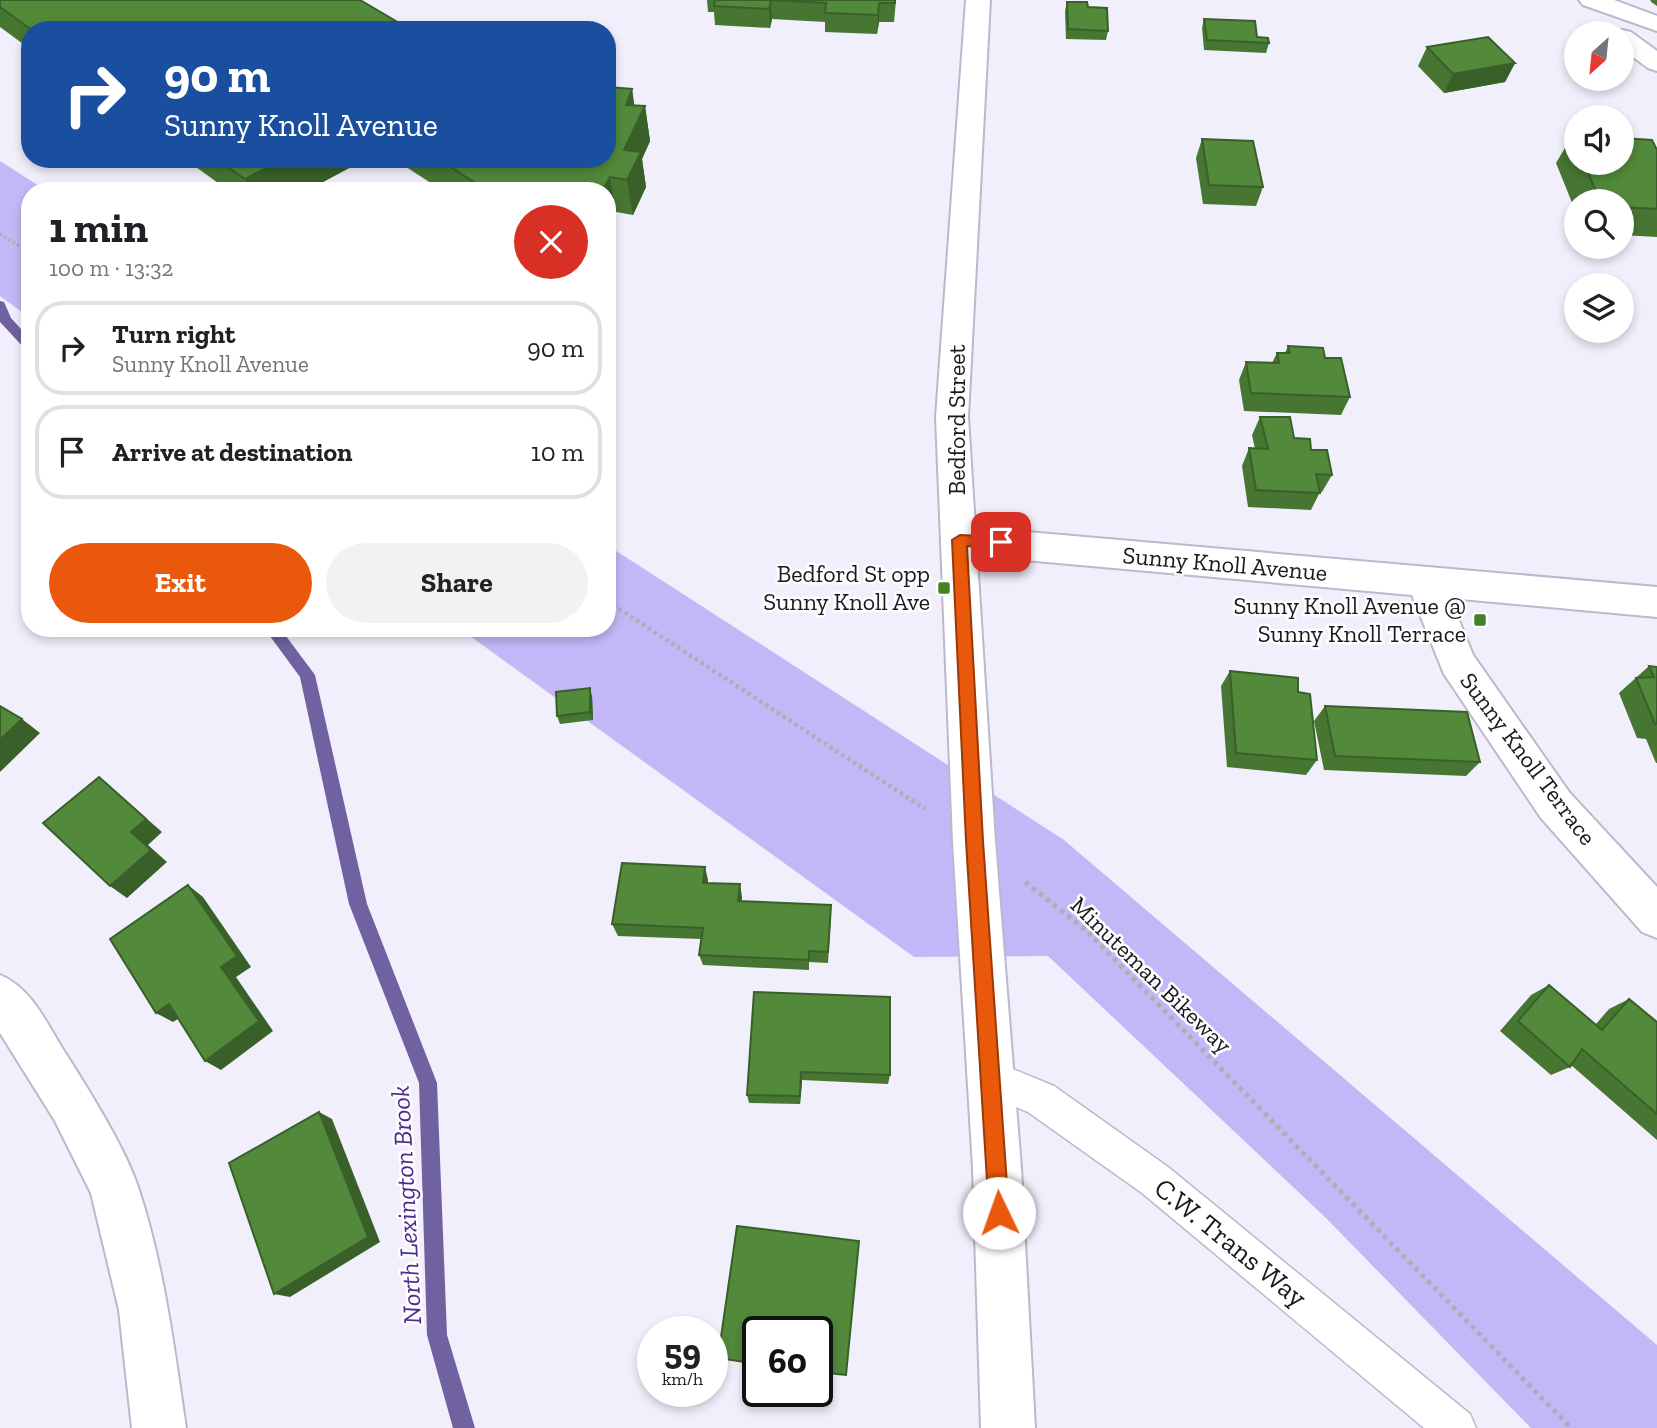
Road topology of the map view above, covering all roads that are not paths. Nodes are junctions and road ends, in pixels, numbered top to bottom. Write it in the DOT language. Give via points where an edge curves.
graph roads {
  1 [pos="978,0"];
  2 [pos="1575,0"];
  3 [pos="1591,0"];
  4 [pos="1602,21"];
  5 [pos="1657,24"];
  6 [pos="1634,46"];
  7 [pos="1657,63"];
  8 [pos="960,540"];
  9 [pos="1426,583"];
  10 [pos="1657,602"];
  11 [pos="1657,918"];
  12 [pos="6,1013"];
  13 [pos="991,1078"];
  14 [pos="159,1428"];
  15 [pos="1008,1428"];
  16 [pos="1456,1428"];
  1 -- 8 [label="main road, Bedford Street" via="952,417"];
  2 -- 4 [label="main road"];
  3 -- 5 [label="main road"];
  6 -- 7 [label="main road"];
  8 -- 9 [label="main road, Sunny Knoll Avenue"];
  8 -- 13 [label="main road, Bedford Street"];
  9 -- 10 [label="main road, Sunny Knoll Avenue"];
  9 -- 11 [label="main road, Sunny Knoll Terrace" via="1457,663 1555,805"];
  12 -- 14 [label="main road" via="71,1105 114,1187 144,1310"];
  13 -- 15 [label="main road, Bedford Street"];
  13 -- 16 [label="lane, C.W. Trans Way" via="1041,1099 1156,1180"];
}
